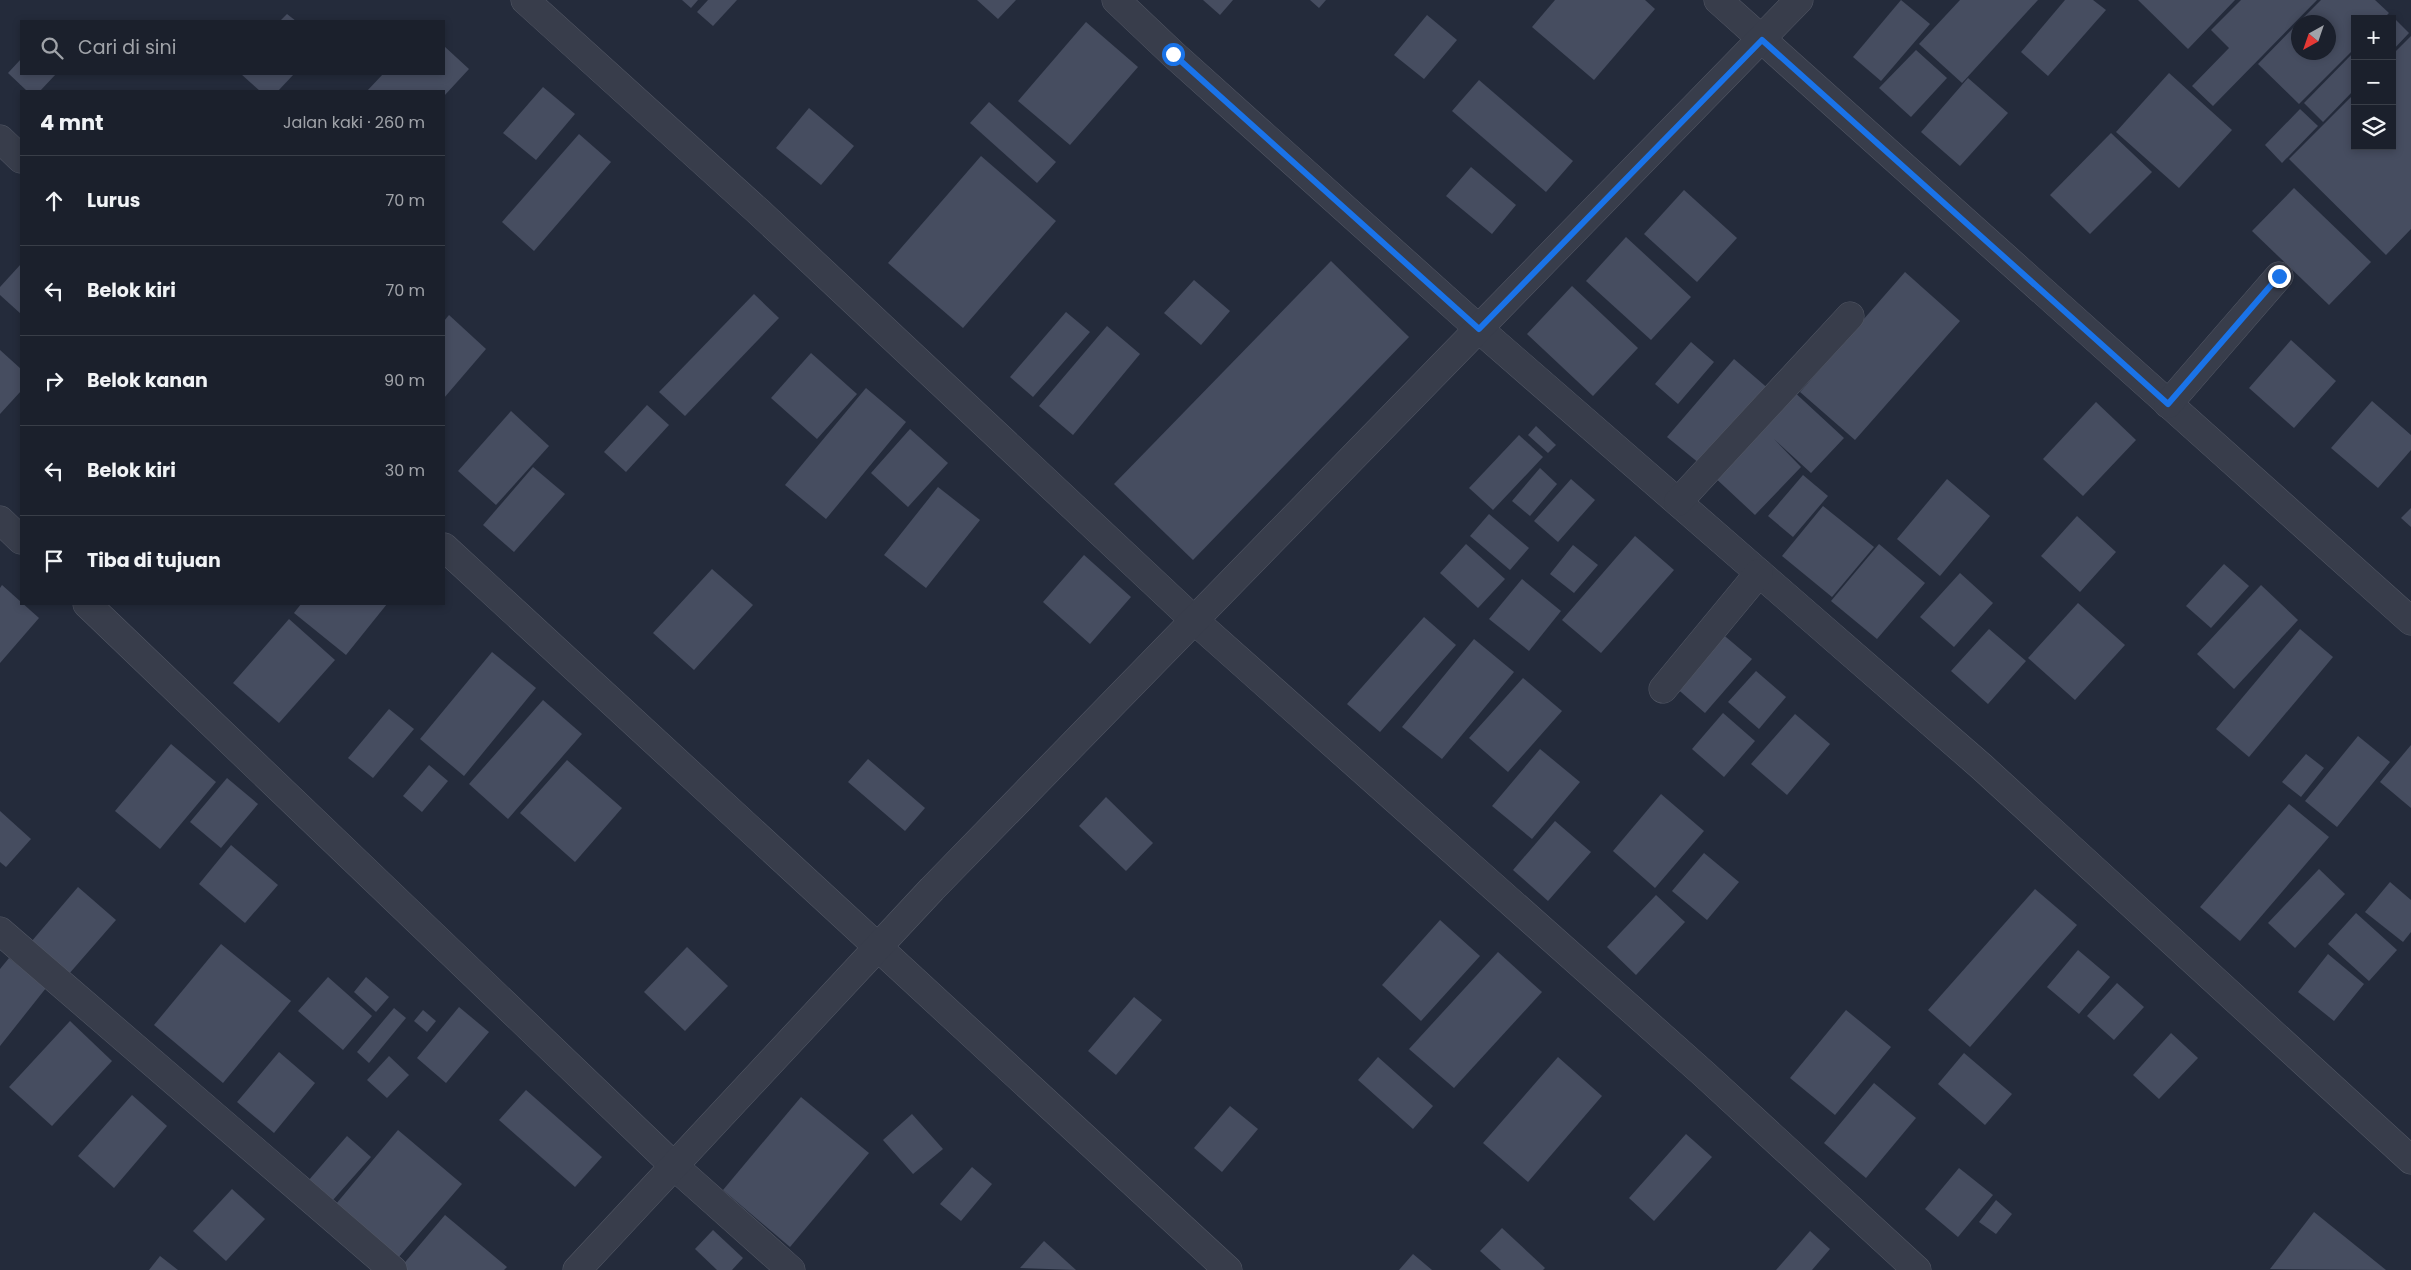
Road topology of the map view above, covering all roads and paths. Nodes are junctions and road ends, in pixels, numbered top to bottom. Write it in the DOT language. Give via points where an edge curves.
graph roads {
  1 [pos="525,0"];
  2 [pos="1116,0"];
  3 [pos="1718,0"];
  4 [pos="1799,0"];
  5 [pos="1762,40"];
  6 [pos="0,139"];
  7 [pos="20,158"];
  8 [pos="2279,276"];
  9 [pos="1850,316"];
  10 [pos="1479,329"];
  11 [pos="2168,404"];
  12 [pos="1678,502"];
  13 [pos="0,520"];
  14 [pos="20,539"];
  15 [pos="445,548"];
  16 [pos="1759,573"];
  17 [pos="88,605"];
  18 [pos="1194,620"];
  19 [pos="2411,621"];
  20 [pos="1663,689"];
  21 [pos="0,930"];
  22 [pos="880,947"];
  23 [pos="2411,1160"];
  24 [pos="673,1164"];
  25 [pos="393,1270"];
  26 [pos="577,1270"];
  27 [pos="791,1270"];
  28 [pos="1228,1270"];
  29 [pos="1917,1270"];
  1 -- 18 [label="street" via="760,212"];
  2 -- 10 [label="street"];
  3 -- 5 [label="street"];
  4 -- 5 [label="street"];
  5 -- 10 [label="street"];
  5 -- 11 [label="street"];
  6 -- 7 [label="street"];
  8 -- 11 [label="street"];
  9 -- 12 [label="street"];
  10 -- 12 [label="street"];
  10 -- 18 [label="street"];
  11 -- 19 [label="street"];
  12 -- 16 [label="street"];
  13 -- 14 [label="street"];
  15 -- 22 [label="street"];
  16 -- 20 [label="street"];
  16 -- 23 [label="street" via="1982,767"];
  17 -- 24 [label="street"];
  18 -- 22 [label="street"];
  18 -- 29 [label="street" via="1704,1074"];
  21 -- 25 [label="street"];
  22 -- 24 [label="street"];
  22 -- 28 [label="street"];
  24 -- 26 [label="street"];
  24 -- 27 [label="street"];
}
